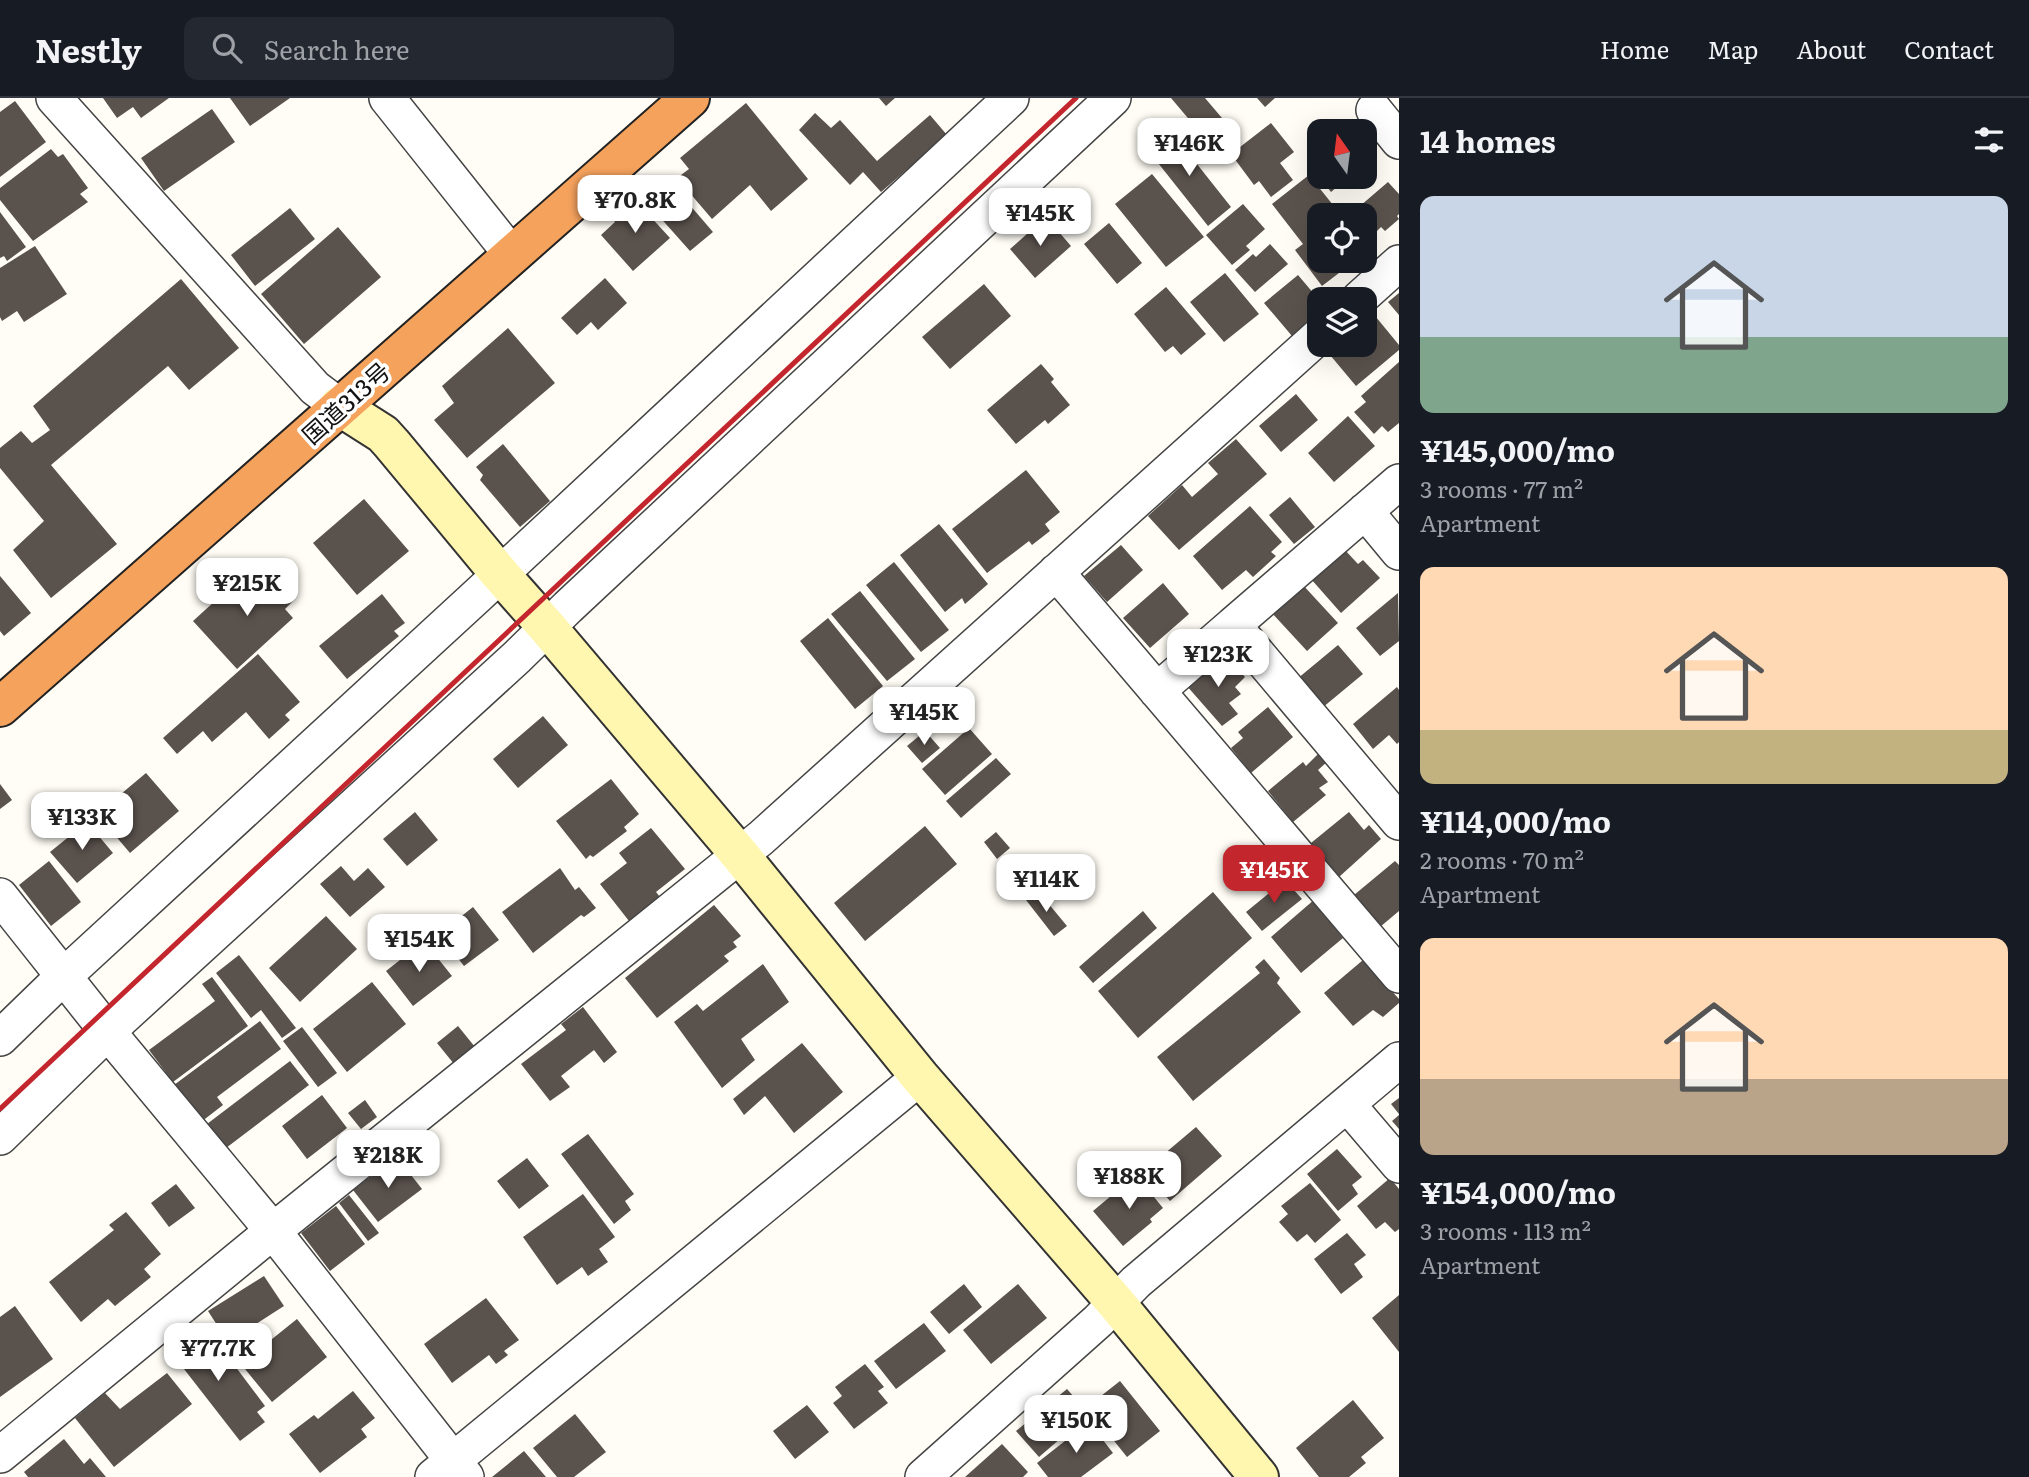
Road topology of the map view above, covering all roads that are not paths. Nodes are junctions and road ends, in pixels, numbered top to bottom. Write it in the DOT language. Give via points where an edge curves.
graph roads {
  1 [pos="54,98"];
  2 [pos="387,98"];
  3 [pos="690,98"];
  4 [pos="1011,98"];
  5 [pos="1113,98"];
  6 [pos="1374,110"];
  7 [pos="1399,141"];
  8 [pos="512,255"];
  9 [pos="1399,263"];
  10 [pos="1372,287"];
  11 [pos="1307,347"];
  12 [pos="339,407"];
  13 [pos="1399,482"];
  14 [pos="1365,511"];
  15 [pos="1399,552"];
  16 [pos="1056,572"];
  17 [pos="500,574"];
  18 [pos="1233,625"];
  19 [pos="547,627"];
  20 [pos="1157,691"];
  21 [pos="0,707"];
  22 [pos="1399,821"];
  23 [pos="740,855"];
  24 [pos="0,895"];
  25 [pos="1399,975"];
  26 [pos="64,976"];
  27 [pos="107,1031"];
  28 [pos="0,1038"];
  29 [pos="1399,1060"];
  30 [pos="920,1077"];
  31 [pos="1347,1104"];
  32 [pos="0,1137"];
  33 [pos="1399,1165"];
  34 [pos="273,1231"];
  35 [pos="1116,1303"];
  36 [pos="0,1455"];
  37 [pos="451,1472"];
  38 [pos="929,1475"];
  39 [pos="1259,1477"];
  1 -- 12 [label="street" via="315,388"];
  2 -- 8 [label="street"];
  3 -- 8 [label="highway, 国道313号"];
  4 -- 17 [label="street"];
  5 -- 19 [label="street"];
  6 -- 7 [label="street"];
  8 -- 12 [label="highway, 国道313号"];
  9 -- 10 [label="street"];
  11 -- 16 [label="street"];
  12 -- 17 [label="street" via="383,434"];
  12 -- 21 [label="highway, 国道313号"];
  13 -- 14 [label="street"];
  14 -- 15 [label="street"];
  14 -- 18 [label="street"];
  16 -- 20 [label="street"];
  16 -- 23 [label="street"];
  17 -- 19 [label="street"];
  17 -- 26 [label="street"];
  18 -- 20 [label="street"];
  18 -- 22 [label="street"];
  19 -- 23 [label="street"];
  19 -- 27 [label="street"];
  20 -- 25 [label="street"];
  23 -- 30 [label="street"];
  23 -- 34 [label="street"];
  24 -- 26 [label="street"];
  26 -- 27 [label="street"];
  26 -- 28 [label="street"];
  27 -- 32 [label="street"];
  27 -- 34 [label="street"];
  29 -- 31 [label="street"];
  30 -- 35 [label="street"];
  30 -- 37 [label="street"];
  31 -- 33 [label="street"];
  31 -- 35 [label="street"];
  34 -- 36 [label="street"];
  34 -- 37 [label="street"];
  35 -- 38 [label="street"];
  35 -- 39 [label="street"];
}
